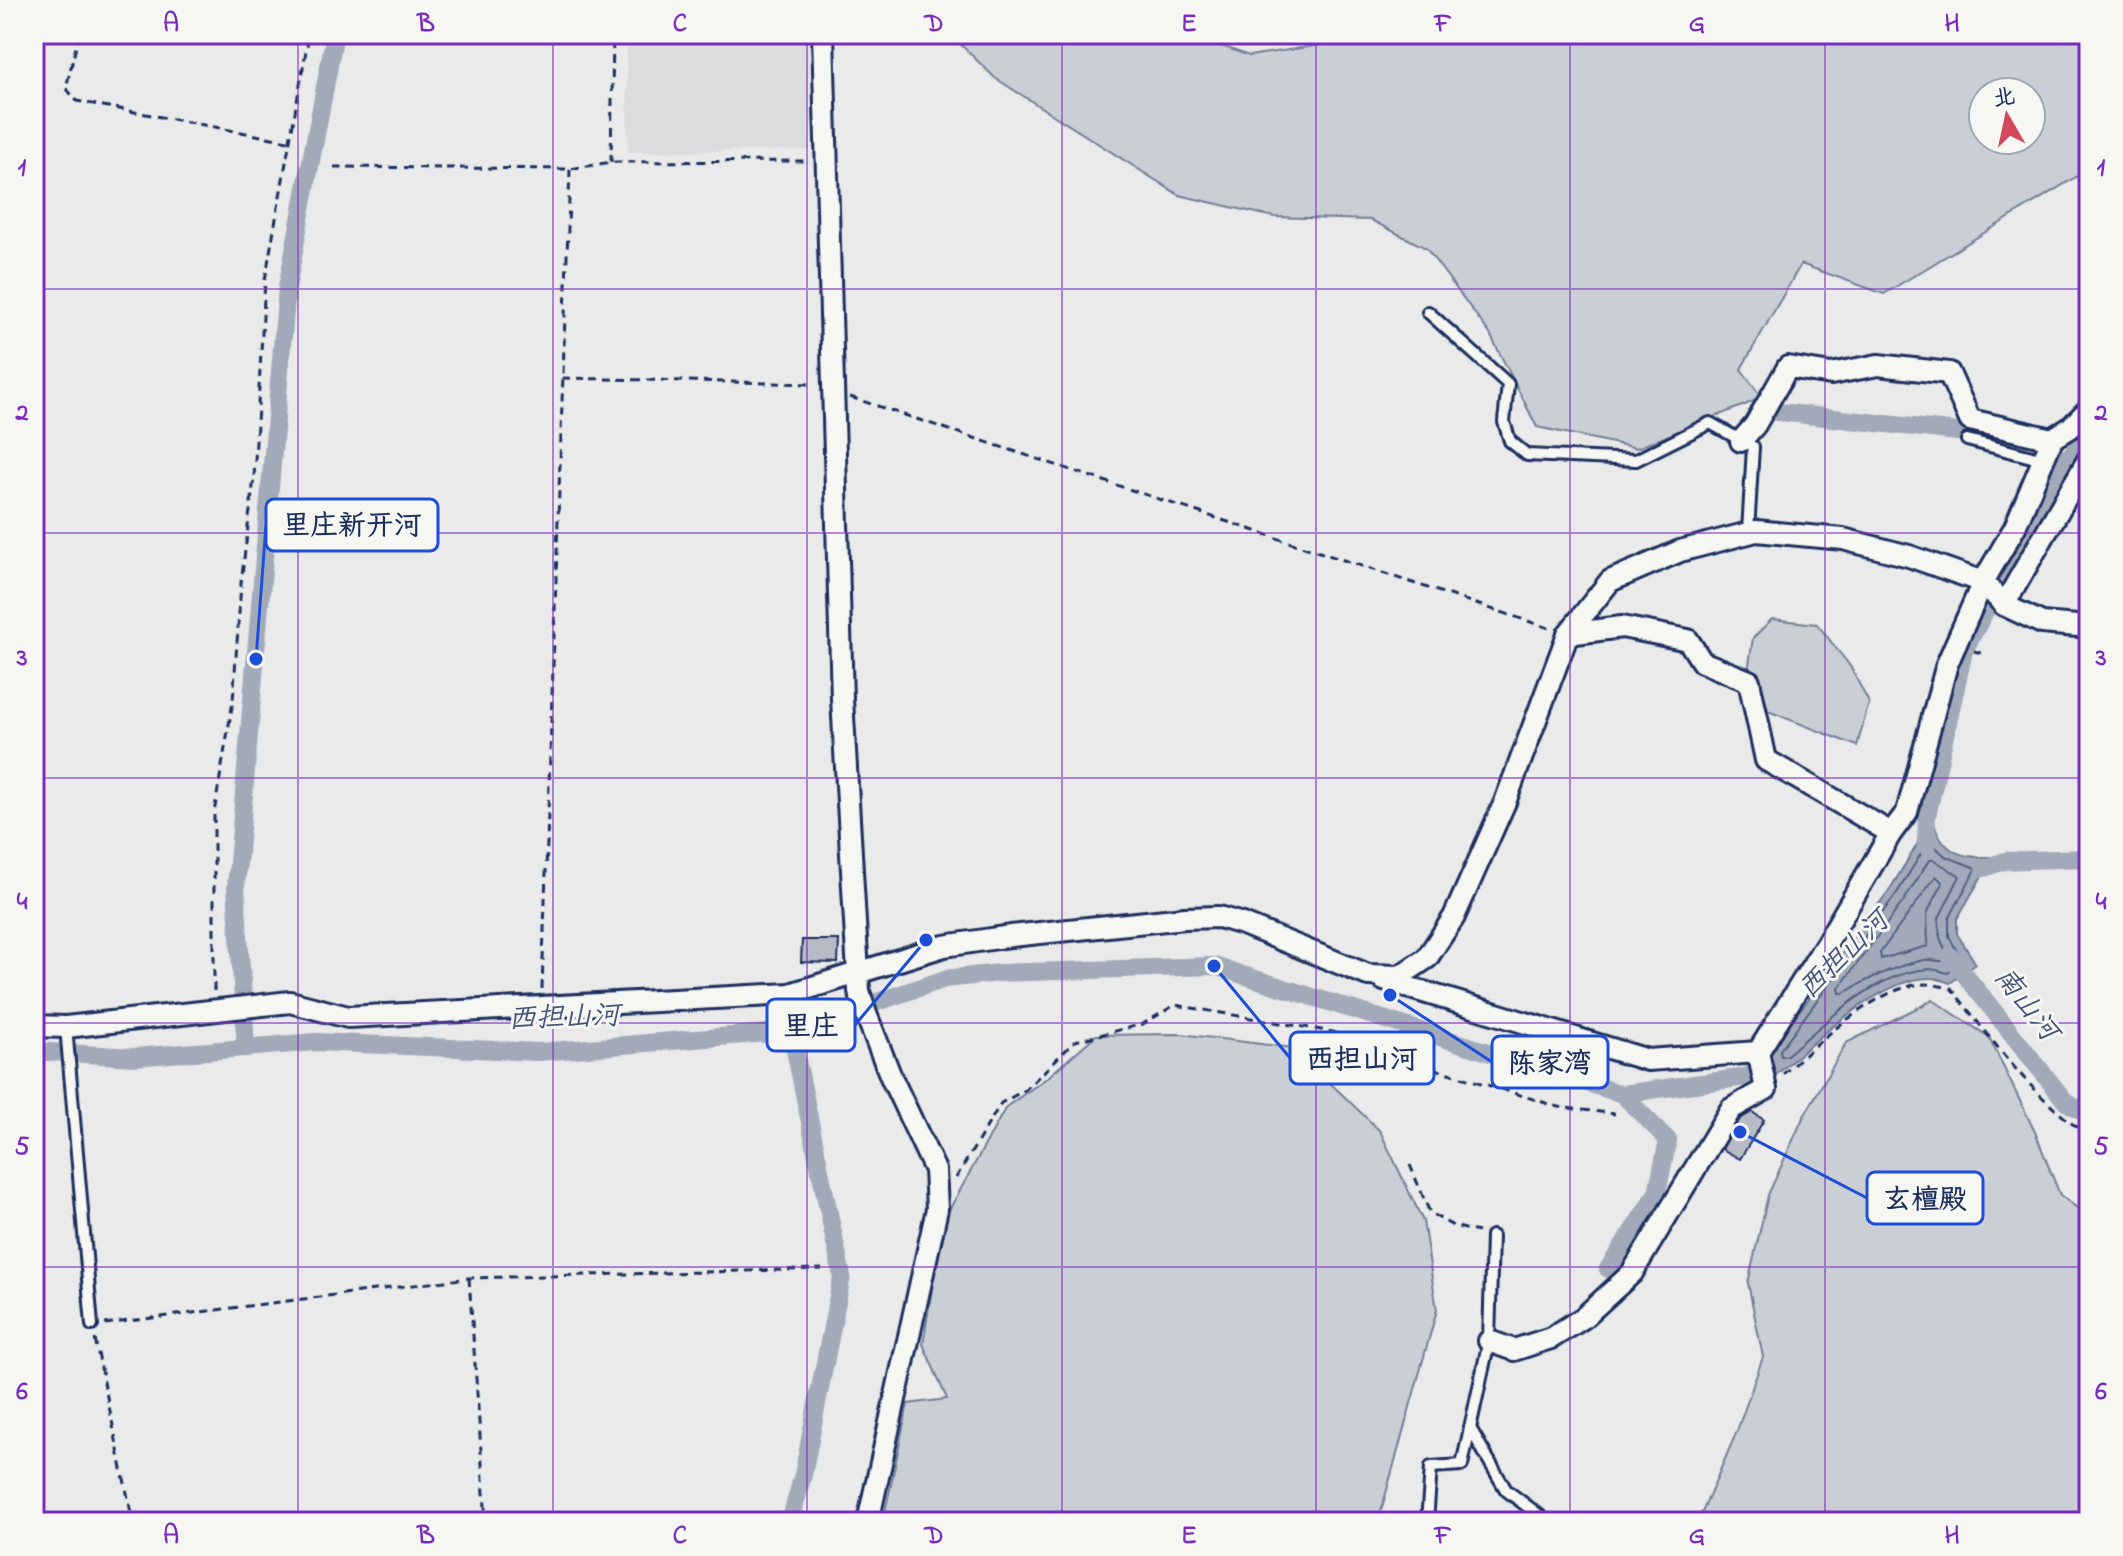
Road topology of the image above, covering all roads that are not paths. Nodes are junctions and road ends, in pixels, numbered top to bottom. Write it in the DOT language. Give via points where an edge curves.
graph roads {
  1 [pos="823,34"];
  2 [pos="1428,312"];
  3 [pos="2089,409"];
  4 [pos="2052,439"];
  5 [pos="1967,440"];
  6 [pos="1741,441"];
  7 [pos="2089,458"];
  8 [pos="2043,460"];
  9 [pos="1748,532"];
  10 [pos="1983,582"];
  11 [pos="2004,605"];
  12 [pos="2089,627"];
  13 [pos="1568,634"];
  14 [pos="1891,833"];
  15 [pos="1368,975"];
  16 [pos="859,983"];
  17 [pos="34,1026"];
  18 [pos="66,1027"];
  19 [pos="1758,1052"];
  20 [pos="1492,1236"];
  21 [pos="92,1325"];
  22 [pos="1489,1341"];
  23 [pos="1470,1428"];
  24 [pos="868,1522"];
  25 [pos="1427,1522"];
  26 [pos="1548,1522"];
  1 -- 16 [label="street" via="842,699"];
  2 -- 6 [label="lane" via="1508,384 1504,422 1510,441 1527,455 1636,460 1710,423"];
  3 -- 4 [label="street"];
  4 -- 6 [label="street" via="1970,420 1949,373 1878,365 1831,374 1788,367"];
  4 -- 8 [label="street"];
  5 -- 8 [label="lane"];
  6 -- 9 [label="lane" via="1753,447"];
  7 -- 11 [label="street"];
  8 -- 10 [label="street" via="2015,527"];
  9 -- 10 [label="street" via="1843,539"];
  9 -- 13 [label="street" via="1680,551 1610,581"];
  10 -- 11 [label="street"];
  10 -- 14 [label="street" via="1947,664 1907,812"];
  11 -- 12 [label="street" via="2042,623"];
  13 -- 14 [label="street" via="1622,627 1688,640 1702,662 1749,681 1766,760"];
  13 -- 15 [label="street" via="1505,802 1454,917 1427,958 1400,976"];
  14 -- 19 [label="street"];
  15 -- 16 [label="street" via="1219,917 944,946"];
  15 -- 19 [label="street" via="1648,1060"];
  16 -- 18 [label="street" via="790,994 348,1017 290,1002"];
  16 -- 24 [label="street" via="866,1014 935,1170 937,1209"];
  17 -- 18 [label="street"];
  18 -- 21 [label="lane"];
  19 -- 22 [label="street" via="1766,1089 1731,1109 1632,1273 1583,1318 1551,1338 1514,1350"];
  20 -- 22 [label="lane"];
  22 -- 23 [label="lane"];
  23 -- 25 [label="lane" via="1462,1465 1431,1467"];
  23 -- 26 [label="lane" via="1506,1490"];
}
